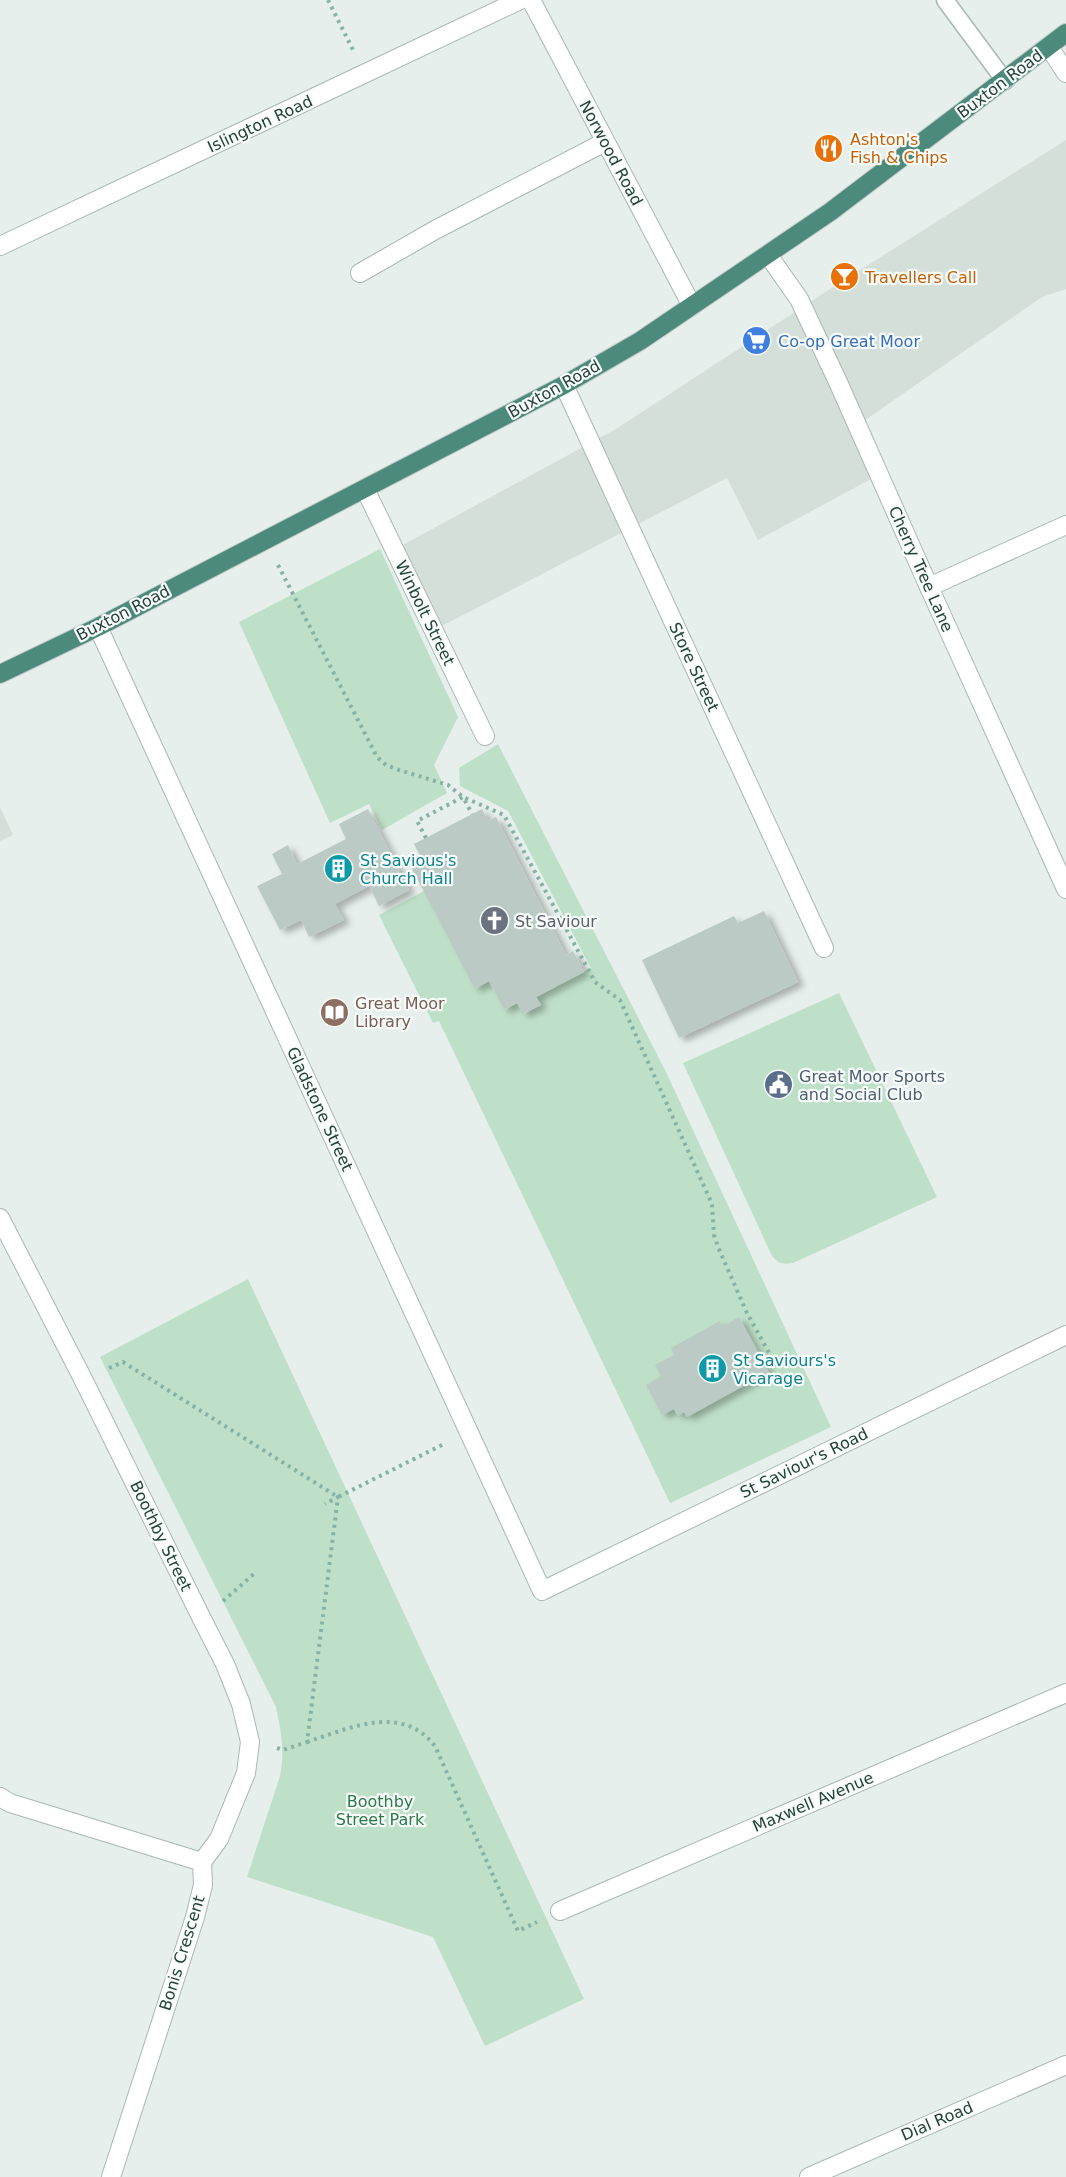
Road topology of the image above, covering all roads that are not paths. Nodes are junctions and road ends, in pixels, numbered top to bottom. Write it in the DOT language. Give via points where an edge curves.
graph roads {
  1 [pos="520,0"];
  2 [pos="531,0"];
  3 [pos="945,0"];
  4 [pos="1066,33"];
  5 [pos="1049,47"];
  6 [pos="1066,73"];
  7 [pos="1005,81"];
  8 [pos="605,142"];
  9 [pos="0,246"];
  10 [pos="768,255"];
  11 [pos="360,273"];
  12 [pos="692,306"];
  13 [pos="564,385"];
  14 [pos="364,489"];
  15 [pos="1066,525"];
  16 [pos="929,587"];
  17 [pos="98,627"];
  18 [pos="0,675"];
  19 [pos="485,736"];
  20 [pos="1066,889"];
  21 [pos="824,948"];
  22 [pos="0,1218"];
  23 [pos="1066,1335"];
  24 [pos="542,1591"];
  25 [pos="1066,1693"];
  26 [pos="0,1797"];
  27 [pos="202,1862"];
  28 [pos="560,1911"];
  29 [pos="1066,2065"];
  30 [pos="111,2177"];
  31 [pos="808,2177"];
  1 -- 9 [label="street, Islington Road"];
  2 -- 8 [label="street, Norwood Road"];
  3 -- 7 [label="lane"];
  4 -- 5 [label="highway, Buxton Road"];
  5 -- 6 [label="street"];
  5 -- 7 [label="highway, Buxton Road"];
  7 -- 10 [label="highway, Buxton Road"];
  8 -- 11 [label="street"];
  8 -- 12 [label="street, Norwood Road"];
  10 -- 12 [label="highway, Buxton Road"];
  10 -- 16 [label="street, Cherry Tree Lane" via="799,299"];
  12 -- 13 [label="highway, Buxton Road"];
  13 -- 14 [label="highway, Buxton Road"];
  13 -- 21 [label="street, Store Street"];
  14 -- 17 [label="highway, Buxton Road"];
  14 -- 19 [label="street, Winbolt Street"];
  15 -- 16 [label="street"];
  16 -- 20 [label="street, Cherry Tree Lane"];
  17 -- 18 [label="highway, Buxton Road"];
  17 -- 24 [label="street, Gladstone Street"];
  22 -- 27 [label="street, Boothby Street" via="225,1664 241,1704 250,1742 246,1773 219,1839"];
  23 -- 24 [label="street, St Saviour's Road"];
  25 -- 28 [label="street, Maxwell Avenue"];
  26 -- 27 [label="street"];
  27 -- 30 [label="street, Bonis Crescent" via="203,1886 195,1917"];
  29 -- 31 [label="street, Dial Road"];
}
